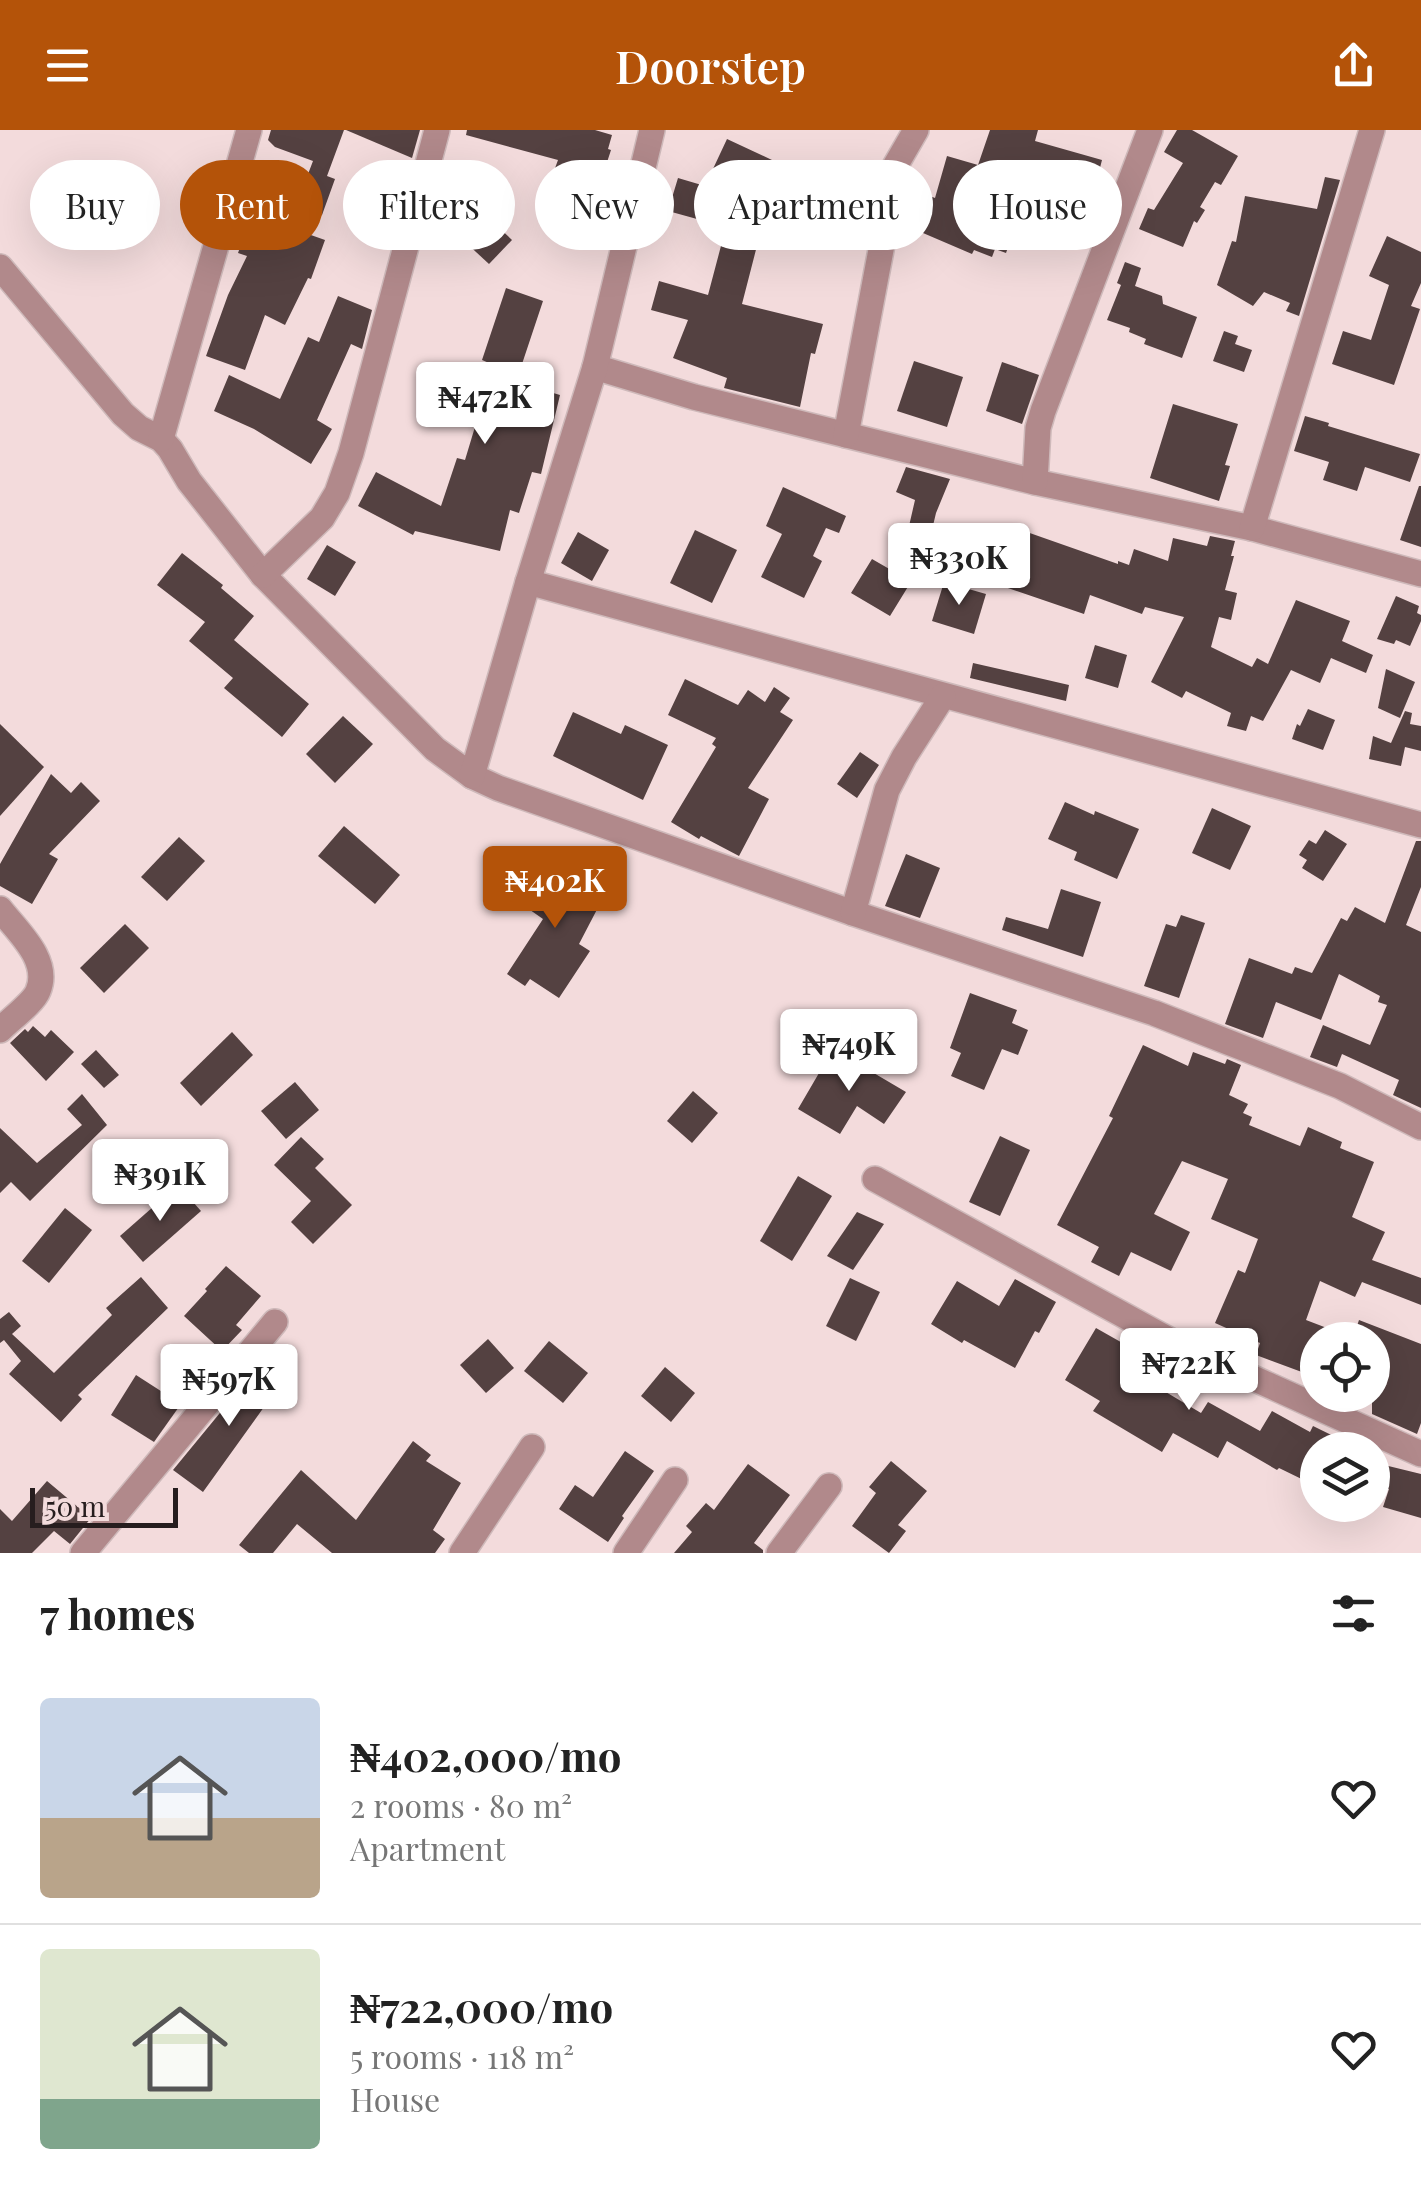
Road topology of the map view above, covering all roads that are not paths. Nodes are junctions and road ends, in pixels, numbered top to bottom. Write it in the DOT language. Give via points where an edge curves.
graph roads {
  1 [pos="249,130"];
  2 [pos="437,130"];
  3 [pos="652,130"];
  4 [pos="916,130"];
  5 [pos="1150,130"];
  6 [pos="1372,130"];
  7 [pos="0,267"];
  8 [pos="596,367"];
  9 [pos="846,435"];
  10 [pos="160,439"];
  11 [pos="1035,482"];
  12 [pos="1252,528"];
  13 [pos="263,574"];
  14 [pos="1421,574"];
  15 [pos="528,582"];
  16 [pos="943,696"];
  17 [pos="472,776"];
  18 [pos="1421,825"];
  19 [pos="0,910"];
  20 [pos="853,913"];
  21 [pos="0,1030"];
  22 [pos="1421,1128"];
  23 [pos="875,1180"];
  24 [pos="275,1322"];
  25 [pos="532,1447"];
  26 [pos="1421,1454"];
  27 [pos="674,1480"];
  28 [pos="830,1486"];
  29 [pos="83,1553"];
  30 [pos="462,1553"];
  31 [pos="626,1553"];
  32 [pos="780,1553"];
  1 -- 10 [label="street"];
  2 -- 13 [label="street" via="337,493 322,518"];
  3 -- 8 [label="street"];
  4 -- 9 [label="street" via="890,175"];
  5 -- 11 [label="street" via="1043,411"];
  6 -- 12 [label="street"];
  7 -- 10 [label="street" via="123,414"];
  8 -- 9 [label="street"];
  8 -- 15 [label="street"];
  9 -- 11 [label="street"];
  10 -- 13 [label="street"];
  11 -- 12 [label="street"];
  12 -- 14 [label="street"];
  13 -- 17 [label="street" via="435,748"];
  15 -- 16 [label="street"];
  15 -- 17 [label="street"];
  16 -- 18 [label="street"];
  16 -- 20 [label="street" via="886,790"];
  17 -- 20 [label="street"];
  19 -- 21 [label="street" via="32,948 40,979 38,994"];
  20 -- 22 [label="street" via="1154,1012 1340,1086"];
  23 -- 26 [label="street" via="1171,1341"];
  24 -- 29 [label="street"];
  25 -- 30 [label="street"];
  27 -- 31 [label="street"];
  28 -- 32 [label="street"];
}
